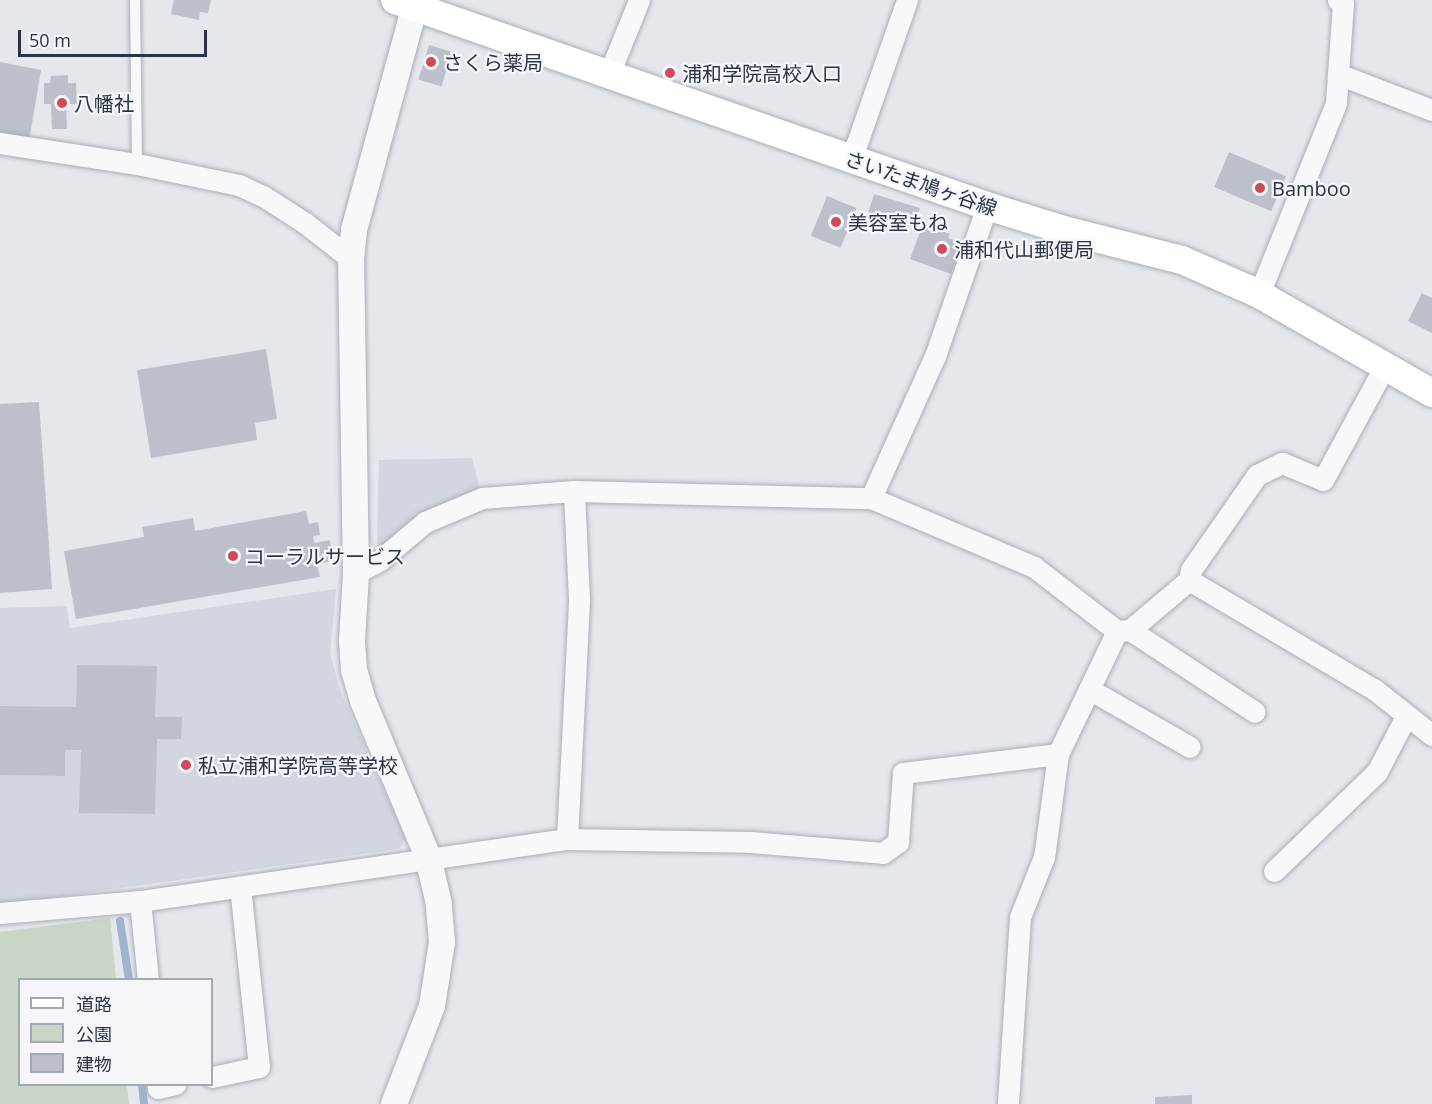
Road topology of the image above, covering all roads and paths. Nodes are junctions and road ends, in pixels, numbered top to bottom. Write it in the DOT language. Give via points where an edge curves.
graph roads {
  1 [pos="135,0"];
  2 [pos="639,0"];
  3 [pos="907,0"];
  4 [pos="1338,0"];
  5 [pos="405,3"];
  6 [pos="609,74"];
  7 [pos="1338,75"];
  8 [pos="1432,110"];
  9 [pos="0,143"];
  10 [pos="851,160"];
  11 [pos="137,164"];
  12 [pos="987,206"];
  13 [pos="351,259"];
  14 [pos="1258,294"];
  15 [pos="1385,366"];
  16 [pos="1432,393"];
  17 [pos="574,491"];
  18 [pos="871,498"];
  19 [pos="356,573"];
  20 [pos="1189,580"];
  21 [pos="1124,630"];
  22 [pos="1089,689"];
  23 [pos="1255,712"];
  24 [pos="1406,716"];
  25 [pos="1432,735"];
  26 [pos="1190,747"];
  27 [pos="1058,753"];
  28 [pos="567,839"];
  29 [pos="428,857"];
  30 [pos="1274,871"];
  31 [pos="240,888"];
  32 [pos="125,903"];
  33 [pos="0,913"];
  34 [pos="147,978"];
  35 [pos="213,1077"];
  36 [pos="394,1104"];
  37 [pos="1008,1104"];
  1 -- 11 [label="lane"];
  2 -- 6 [label="street"];
  3 -- 10 [label="street"];
  4 -- 7 [label="street" via="1343,3"];
  5 -- 6 [label="main road, さいたま鳩ヶ谷線"];
  5 -- 13 [label="street" via="354,230"];
  6 -- 10 [label="main road, さいたま鳩ヶ谷線"];
  7 -- 8 [label="street"];
  7 -- 14 [label="street" via="1336,103"];
  9 -- 11 [label="street"];
  10 -- 12 [label="main road, さいたま鳩ヶ谷線"];
  11 -- 13 [label="street" via="239,185 305,223"];
  12 -- 14 [label="main road, さいたま鳩ヶ谷線" via="1182,260"];
  12 -- 18 [label="street" via="935,356"];
  13 -- 19 [label="street"];
  14 -- 15 [label="main road, さいたま鳩ヶ谷線"];
  15 -- 16 [label="main road, さいたま鳩ヶ谷線"];
  15 -- 20 [label="street" via="1323,480 1282,463 1257,475 1191,570"];
  17 -- 18 [label="street"];
  17 -- 19 [label="street" via="482,498 425,522 380,560"];
  17 -- 28 [label="street" via="579,599"];
  18 -- 21 [label="street" via="1034,567"];
  19 -- 29 [label="street" via="354,670"];
  20 -- 21 [label="street"];
  20 -- 24 [label="street" via="1375,690"];
  21 -- 22 [label="street"];
  21 -- 23 [label="street"];
  22 -- 26 [label="street"];
  22 -- 27 [label="street"];
  24 -- 25 [label="street"];
  24 -- 30 [label="street" via="1377,772"];
  27 -- 28 [label="street" via="903,773 898,842 883,854 750,842"];
  27 -- 37 [label="street" via="1044,857 1020,917"];
  28 -- 29 [label="street"];
  29 -- 31 [label="street"];
  29 -- 36 [label="street" via="439,904 439,968 432,1006"];
  31 -- 32 [label="street"];
  31 -- 35 [label="street" via="259,1067"];
  32 -- 33 [label="street"];
  32 -- 34 [label="street"];
}
